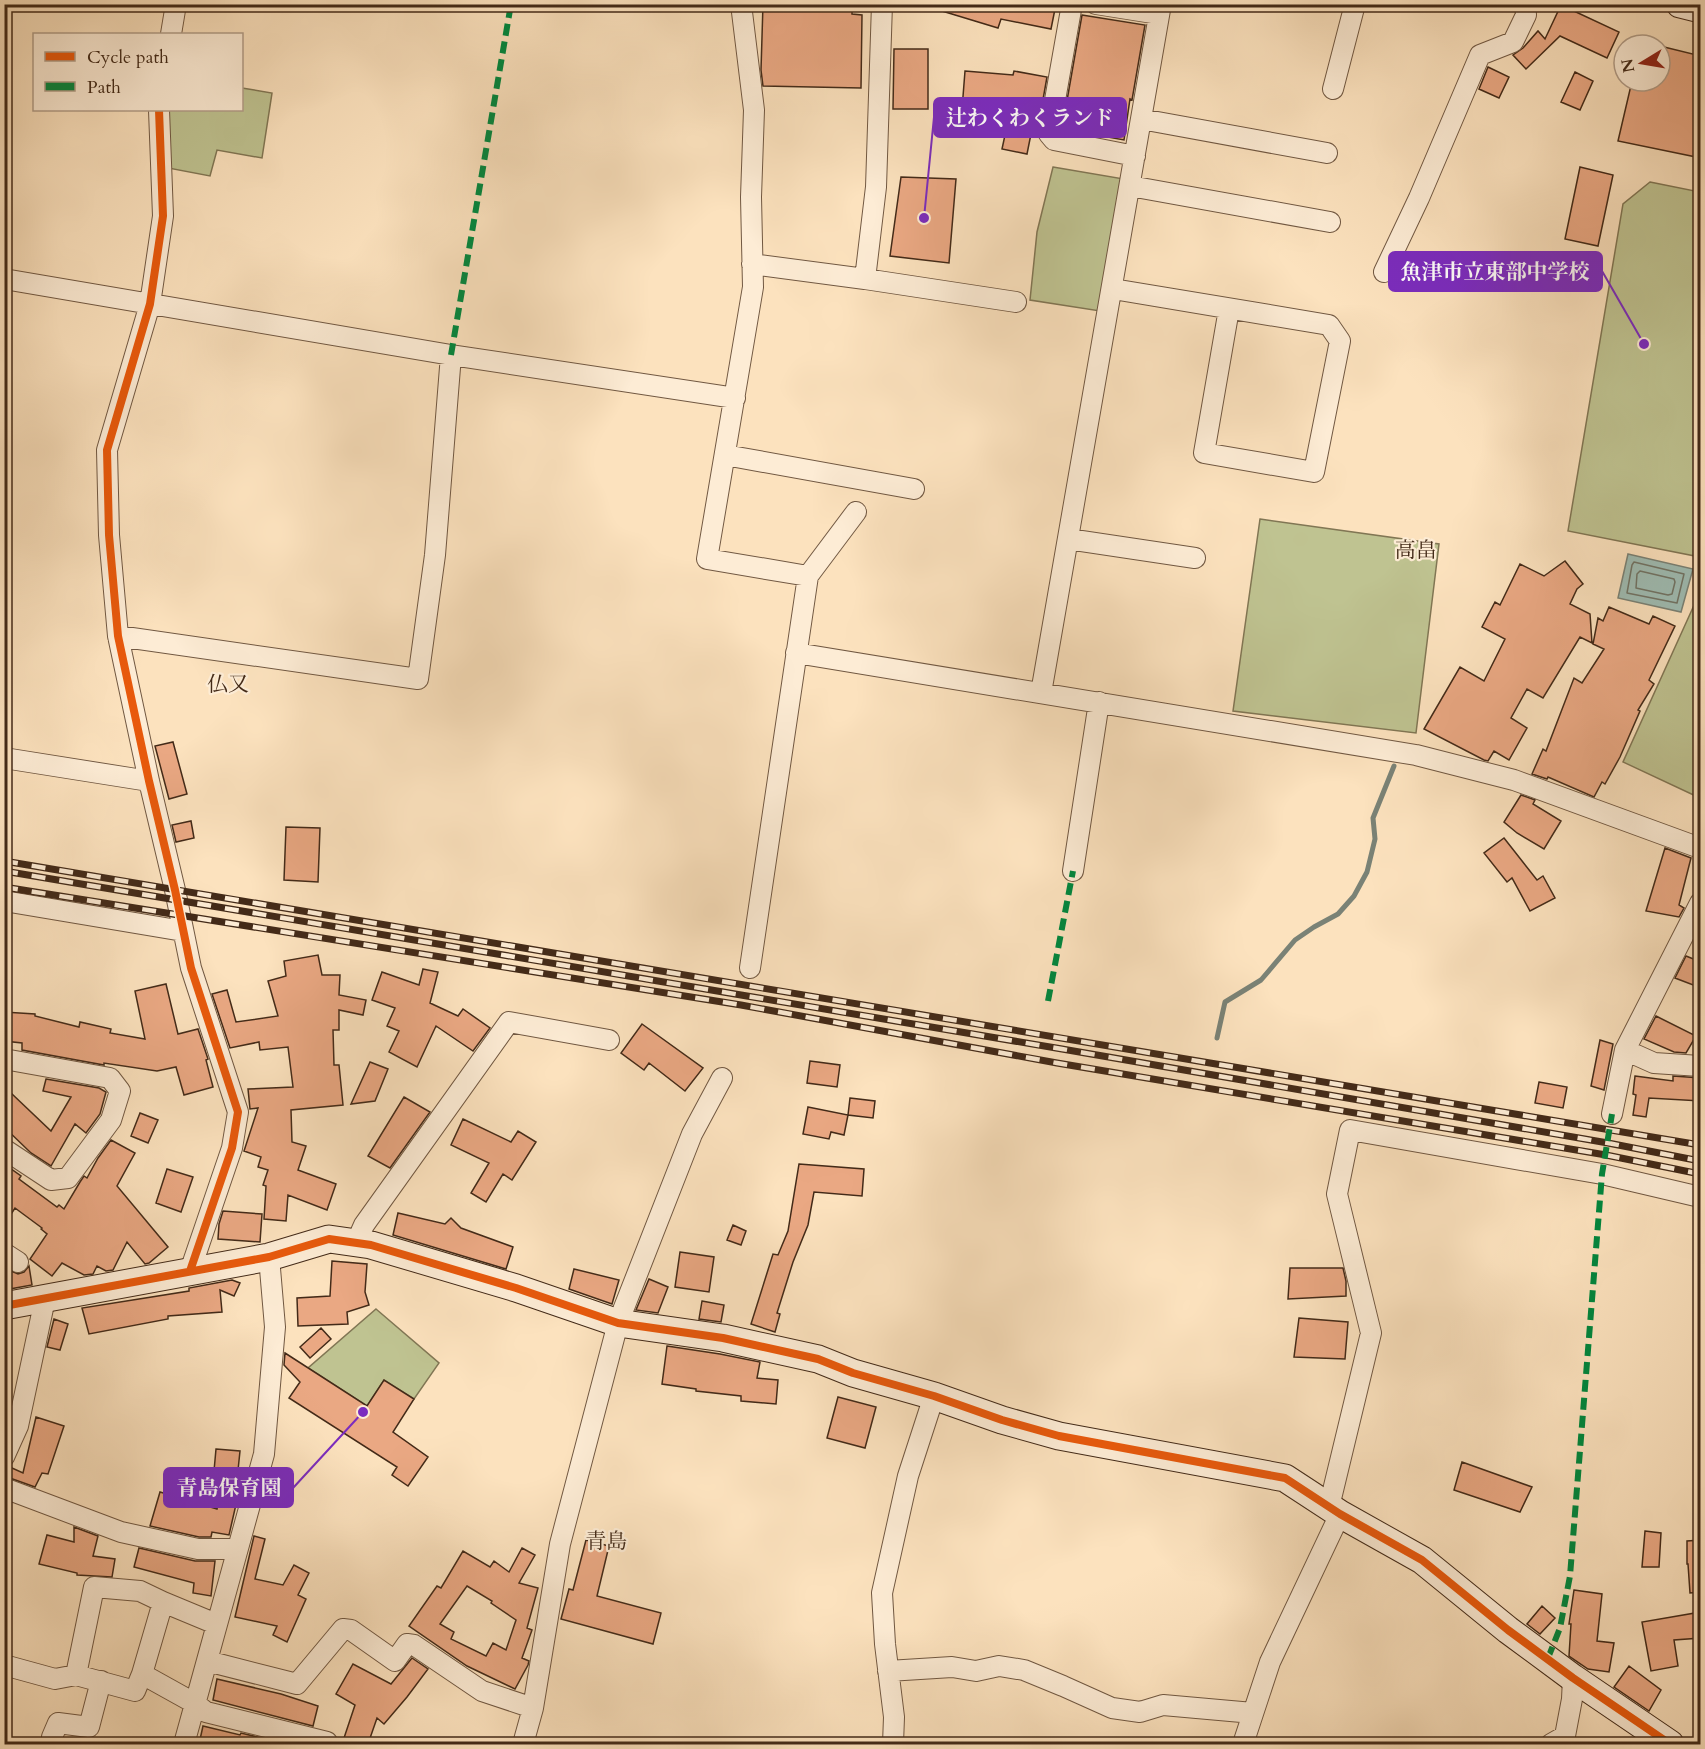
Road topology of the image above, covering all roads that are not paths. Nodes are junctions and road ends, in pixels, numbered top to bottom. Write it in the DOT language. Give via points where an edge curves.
graph roads {
  1 [pos="176,4"];
  2 [pos="741,4"];
  3 [pos="882,4"];
  4 [pos="1072,4"];
  5 [pos="1096,4"];
  6 [pos="1355,4"];
  7 [pos="1525,4"];
  8 [pos="1680,4"];
  9 [pos="1160,9"];
  10 [pos="1701,9"];
  11 [pos="171,33"];
  12 [pos="1333,88"];
  13 [pos="159,111"];
  14 [pos="1141,119"];
  15 [pos="1327,153"];
  16 [pos="1135,156"];
  17 [pos="1130,186"];
  18 [pos="1330,222"];
  19 [pos="752,264"];
  20 [pos="1384,272"];
  21 [pos="4,279"];
  22 [pos="865,279"];
  23 [pos="1113,289"];
  24 [pos="1016,302"];
  25 [pos="150,304"];
  26 [pos="1229,309"];
  27 [pos="451,355"];
  28 [pos="735,398"];
  29 [pos="725,455"];
  30 [pos="914,489"];
  31 [pos="856,512"];
  32 [pos="1068,539"];
  33 [pos="1195,558"];
  34 [pos="808,576"];
  35 [pos="118,636"];
  36 [pos="796,653"];
  37 [pos="1041,693"];
  38 [pos="1099,702"];
  39 [pos="4,758"];
  40 [pos="149,781"];
  41 [pos="1701,848"];
  42 [pos="1073,871"];
  43 [pos="4,901"];
  44 [pos="1701,903"];
  45 [pos="183,931"];
  46 [pos="1694,935"];
  47 [pos="750,968"];
  48 [pos="609,1040"];
  49 [pos="1625,1050"];
  50 [pos="4,1059"];
  51 [pos="1701,1066"];
  52 [pos="722,1078"];
  53 [pos="1612,1114"];
  54 [pos="4,1149"];
  55 [pos="1701,1197"];
  56 [pos="356,1243"];
  57 [pos="269,1257"];
  58 [pos="190,1271"];
  59 [pos="45,1299"];
  60 [pos="4,1306"];
  61 [pos="618,1323"];
  62 [pos="934,1396"];
  63 [pos="4,1457"];
  64 [pos="4,1488"];
  65 [pos="1335,1510"];
  66 [pos="237,1549"];
  67 [pos="163,1602"];
  68 [pos="216,1624"];
  69 [pos="207,1662"];
  70 [pos="5,1667"];
  71 [pos="888,1671"];
  72 [pos="142,1674"];
  73 [pos="76,1675"];
  74 [pos="1573,1678"];
  75 [pos="101,1681"];
  76 [pos="196,1704"];
  77 [pos="533,1708"];
  78 [pos="1253,1713"];
  79 [pos="327,1742"];
  80 [pos="52,1744"];
  81 [pos="184,1744"];
  82 [pos="523,1744"];
  83 [pos="893,1744"];
  84 [pos="1244,1744"];
  85 [pos="1551,1744"];
  86 [pos="1670,1744"];
  1 -- 11 [label="street"];
  2 -- 19 [label="street" via="754,110"];
  3 -- 22 [label="street" via="876,187"];
  4 -- 16 [label="street" via="1049,134 1054,140"];
  5 -- 9 [label="street"];
  6 -- 12 [label="street"];
  7 -- 20 [label="street" via="1526,15 1513,42 1480,55"];
  8 -- 10 [label="street"];
  9 -- 14 [label="street"];
  13 -- 25 [label="street" via="162,216"];
  14 -- 15 [label="street"];
  14 -- 16 [label="street"];
  16 -- 17 [label="street"];
  17 -- 18 [label="street"];
  17 -- 23 [label="street"];
  19 -- 22 [label="street"];
  19 -- 28 [label="street" via="753,287"];
  21 -- 25 [label="street"];
  22 -- 24 [label="street"];
  23 -- 26 [label="street"];
  23 -- 32 [label="street"];
  25 -- 27 [label="street"];
  25 -- 35 [label="street" via="107,450 109,535"];
  26 -- 26 [label="street" via="1329,325 1340,341 1314,472 1204,453"];
  27 -- 28 [label="street"];
  27 -- 35 [label="street" via="435,555 418,679"];
  28 -- 29 [label="street"];
  29 -- 30 [label="street"];
  29 -- 34 [label="street" via="706,559"];
  31 -- 34 [label="street"];
  32 -- 33 [label="street"];
  32 -- 37 [label="street"];
  34 -- 36 [label="street"];
  35 -- 40 [label="street"];
  36 -- 37 [label="street"];
  36 -- 47 [label="street"];
  37 -- 38 [label="street"];
  38 -- 41 [label="street" via="1416,755 1514,780"];
  38 -- 42 [label="street"];
  39 -- 40 [label="street"];
  40 -- 45 [label="street"];
  43 -- 45 [label="street"];
  44 -- 46 [label="street"];
  45 -- 58 [label="street" via="191,968 238,1112 232,1148"];
  46 -- 49 [label="street"];
  48 -- 56 [label="street" via="510,1022 364,1225"];
  49 -- 51 [label="street" via="1654,1063"];
  49 -- 53 [label="street"];
  50 -- 54 [label="street" via="110,1077 120,1090 111,1120 68,1178 51,1180"];
  52 -- 61 [label="street" via="692,1134"];
  55 -- 65 [label="street" via="1602,1174 1350,1130 1337,1194 1371,1333"];
  56 -- 57 [label="street" via="329,1239"];
  56 -- 61 [label="street" via="516,1288"];
  57 -- 58 [label="street"];
  57 -- 66 [label="street" via="275,1326 264,1454"];
  58 -- 59 [label="street"];
  59 -- 60 [label="street"];
  59 -- 63 [label="street" via="18,1426"];
  61 -- 62 [label="street" via="723,1338 818,1359"];
  61 -- 77 [label="street" via="560,1544"];
  62 -- 65 [label="street" via="1059,1437 1285,1478"];
  62 -- 71 [label="street" via="908,1476 882,1593"];
  64 -- 66 [label="street" via="121,1532 198,1550"];
  65 -- 74 [label="street" via="1422,1560"];
  65 -- 78 [label="street" via="1270,1662"];
  66 -- 68 [label="street"];
  67 -- 68 [label="street"];
  67 -- 72 [label="street"];
  67 -- 73 [label="street" via="140,1591 94,1587"];
  68 -- 69 [label="street"];
  69 -- 76 [label="street"];
  69 -- 77 [label="street" via="297,1683 343,1629 351,1630 395,1661 406,1644 414,1645 482,1691"];
  70 -- 73 [label="street" via="55,1679"];
  71 -- 78 [label="street" via="952,1667 976,1671 999,1666 1024,1670 1112,1708 1140,1712 1162,1705"];
  71 -- 83 [label="street"];
  72 -- 75 [label="street" via="135,1691"];
  72 -- 76 [label="street"];
  73 -- 75 [label="street"];
  74 -- 85 [label="street" via="1565,1736"];
  74 -- 86 [label="street"];
  75 -- 80 [label="street" via="89,1727 57,1723"];
  76 -- 79 [label="street" via="206,1712"];
  76 -- 81 [label="street"];
  77 -- 82 [label="street"];
  78 -- 84 [label="street"];
}
